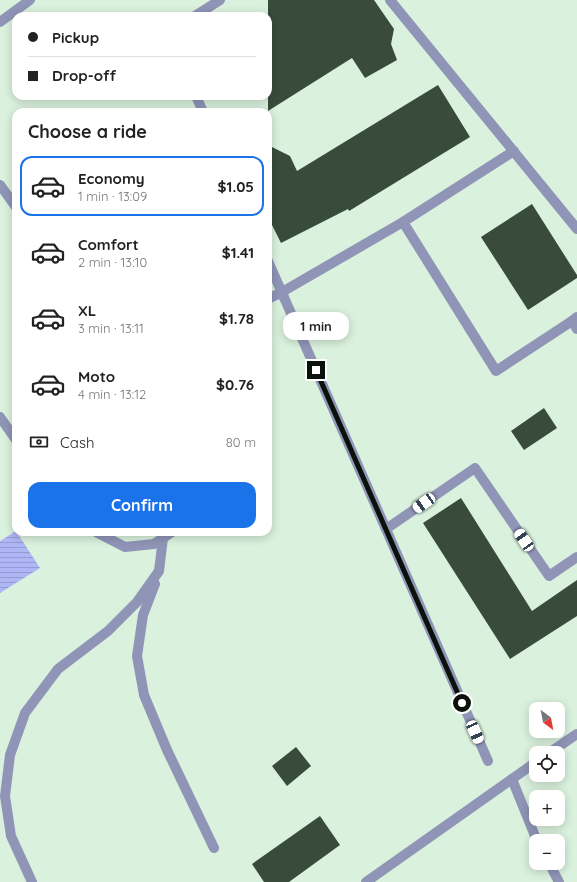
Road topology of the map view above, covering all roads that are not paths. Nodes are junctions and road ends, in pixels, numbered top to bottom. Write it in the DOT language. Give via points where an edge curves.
graph roads {
  1 [pos="30,0"];
  2 [pos="220,0"];
  3 [pos="390,0"];
  4 [pos="14,12"];
  5 [pos="201,12"];
  6 [pos="12,13"];
  7 [pos="0,22"];
  8 [pos="514,151"];
  9 [pos="0,185"];
  10 [pos="12,202"];
  11 [pos="403,222"];
  12 [pos="577,229"];
  13 [pos="272,270"];
  14 [pos="282,292"];
  15 [pos="272,297"];
  16 [pos="575,322"];
  17 [pos="0,417"];
  18 [pos="12,434"];
  19 [pos="386,529"];
  20 [pos="104,536"];
  21 [pos="166,536"];
  22 [pos="163,538"];
  23 [pos="577,557"];
  24 [pos="160,571"];
  25 [pos="577,734"];
  26 [pos="560,746"];
  27 [pos="488,761"];
  28 [pos="529,767"];
  29 [pos="512,780"];
  30 [pos="534,834"];
  31 [pos="214,848"];
  32 [pos="553,870"];
  33 [pos="32,882"];
  34 [pos="366,882"];
  35 [pos="559,882"];
  1 -- 4 [label="street"];
  2 -- 5 [label="street"];
  3 -- 8 [label="street"];
  6 -- 7 [label="street"];
  8 -- 11 [label="street"];
  8 -- 12 [label="street"];
  9 -- 10 [label="street"];
  11 -- 14 [label="street"];
  11 -- 16 [label="street" via="496,371"];
  13 -- 14 [label="street"];
  14 -- 15 [label="street"];
  14 -- 19 [label="street"];
  17 -- 18 [label="street"];
  19 -- 23 [label="street" via="475,468 549,576"];
  19 -- 27 [label="street"];
  20 -- 22 [label="street" via="125,547 154,544"];
  21 -- 22 [label="street"];
  22 -- 24 [label="street"];
  24 -- 31 [label="street" via="143,615 137,656 144,695"];
  24 -- 33 [label="street" via="137,602 108,631 58,669 25,713 10,755 5,796 11,836"];
  25 -- 26 [label="street"];
  28 -- 29 [label="street"];
  29 -- 30 [label="street"];
  29 -- 34 [label="street"];
  32 -- 35 [label="street"];
}
